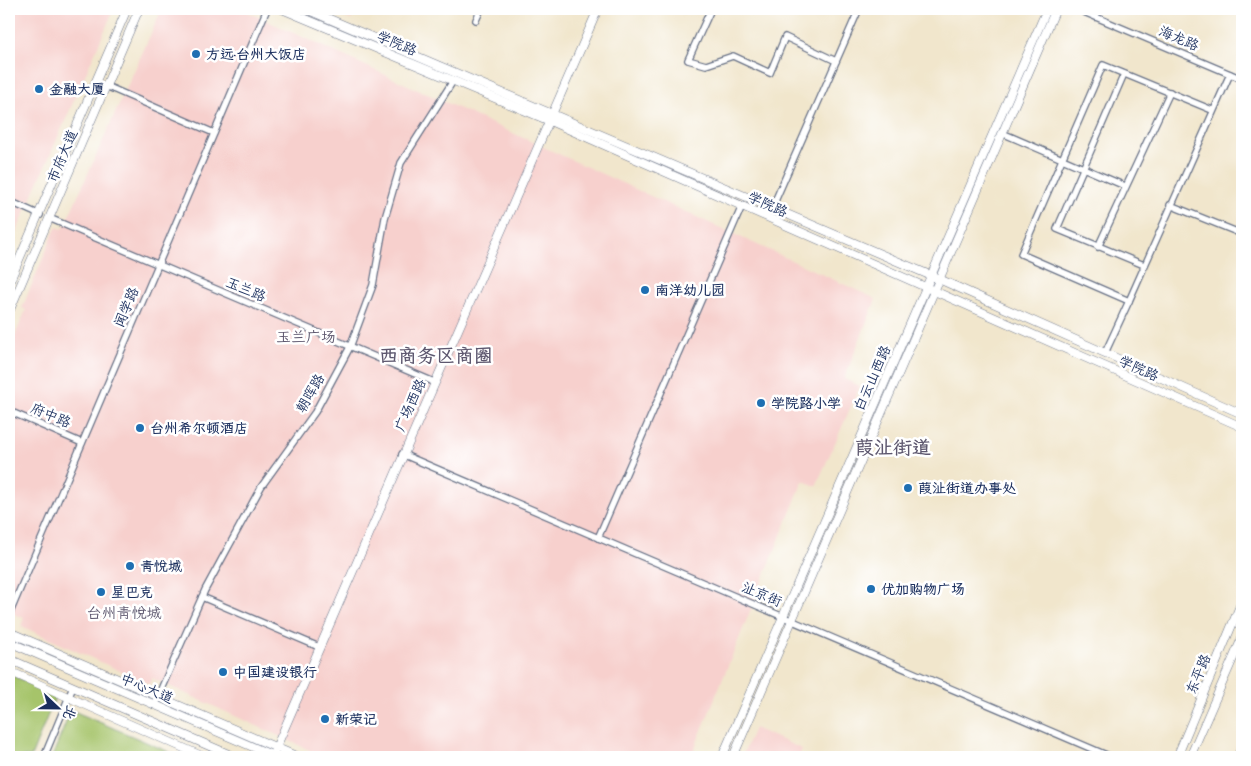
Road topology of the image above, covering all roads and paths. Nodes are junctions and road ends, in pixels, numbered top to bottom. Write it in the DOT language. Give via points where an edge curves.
graph roads {
  1 [pos="127,9"];
  2 [pos="139,9"];
  3 [pos="267,9"];
  4 [pos="282,9"];
  5 [pos="306,9"];
  6 [pos="481,9"];
  7 [pos="598,9"];
  8 [pos="711,9"];
  9 [pos="859,9"];
  10 [pos="1047,9"];
  11 [pos="1056,9"];
  12 [pos="1077,9"];
  13 [pos="476,20"];
  14 [pos="836,61"];
  15 [pos="1124,74"];
  16 [pos="1230,74"];
  17 [pos="1242,79"];
  18 [pos="453,80"];
  19 [pos="106,86"];
  20 [pos="1170,92"];
  21 [pos="1212,110"];
  22 [pos="552,117"];
  23 [pos="214,133"];
  24 [pos="1002,133"];
  25 [pos="1063,159"];
  26 [pos="1084,168"];
  27 [pos="1125,186"];
  28 [pos="9,202"];
  29 [pos="1170,205"];
  30 [pos="742,206"];
  31 [pos="772,208"];
  32 [pos="40,215"];
  33 [pos="49,218"];
  34 [pos="1242,234"];
  35 [pos="1098,247"];
  36 [pos="158,265"];
  37 [pos="1144,265"];
  38 [pos="930,276"];
  39 [pos="939,279"];
  40 [pos="9,283"];
  41 [pos="926,287"];
  42 [pos="934,291"];
  43 [pos="1129,301"];
  44 [pos="9,312"];
  45 [pos="350,347"];
  46 [pos="1106,353"];
  47 [pos="434,382"];
  48 [pos="9,411"];
  49 [pos="1242,414"];
  50 [pos="1242,427"];
  51 [pos="82,443"];
  52 [pos="402,454"];
  53 [pos="598,538"];
  54 [pos="202,597"];
  55 [pos="1242,601"];
  56 [pos="9,615"];
  57 [pos="782,616"];
  58 [pos="792,621"];
  59 [pos="9,632"];
  60 [pos="9,642"];
  61 [pos="1241,643"];
  62 [pos="319,647"];
  63 [pos="9,659"];
  64 [pos="9,671"];
  65 [pos="73,687"];
  66 [pos="157,696"];
  67 [pos="68,697"];
  68 [pos="154,704"];
  69 [pos="1242,746"];
  70 [pos="274,754"];
  71 [pos="44,757"];
  72 [pos="204,757"];
  73 [pos="235,757"];
  74 [pos="298,757"];
  75 [pos="722,757"];
  76 [pos="733,757"];
  77 [pos="1111,757"];
  78 [pos="1177,757"];
  79 [pos="1190,757"];
  80 [pos="1237,757"];
  1 -- 32 [label="main road, 市府大道"];
  2 -- 19 [label="main road, 市府大道"];
  3 -- 23 [label="street, 闻学路"];
  4 -- 18 [label="main road, 学院路"];
  5 -- 22 [label="main road, 学院路"];
  6 -- 13 [label="street"];
  7 -- 22 [label="main road, 广场西路"];
  8 -- 14 [label="street" via="688,60 706,65 733,56 770,73 785,37"];
  9 -- 14 [label="street"];
  10 -- 38 [label="main road, 白云山西路"];
  11 -- 24 [label="main road, 白云山西路"];
  12 -- 16 [label="street, 海龙路"];
  14 -- 31 [label="street"];
  15 -- 20 [label="street"];
  15 -- 25 [label="street" via="1103,65"];
  15 -- 26 [label="street"];
  16 -- 17 [label="street, 海龙路"];
  16 -- 21 [label="street"];
  18 -- 22 [label="main road, 学院路"];
  18 -- 45 [label="street, 朝晖路" via="401,163 373,285"];
  19 -- 23 [label="street"];
  19 -- 33 [label="main road, 市府大道"];
  20 -- 21 [label="street"];
  20 -- 27 [label="street"];
  21 -- 29 [label="street"];
  22 -- 30 [label="main road, 学院路"];
  22 -- 31 [label="main road, 学院路"];
  22 -- 47 [label="main road, 广场西路"];
  23 -- 36 [label="street, 闻学路"];
  24 -- 25 [label="street"];
  24 -- 39 [label="main road, 白云山西路"];
  25 -- 26 [label="street"];
  25 -- 43 [label="street" via="1021,254"];
  26 -- 27 [label="street"];
  26 -- 35 [label="street" via="1057,229"];
  27 -- 35 [label="street"];
  28 -- 32 [label="street"];
  29 -- 34 [label="street"];
  29 -- 37 [label="street"];
  30 -- 41 [label="main road, 学院路"];
  30 -- 53 [label="street"];
  31 -- 38 [label="main road, 学院路"];
  32 -- 40 [label="main road, 市府大道"];
  33 -- 36 [label="street, 玉兰路"];
  33 -- 44 [label="main road, 市府大道"];
  35 -- 37 [label="street"];
  36 -- 45 [label="street, 玉兰路"];
  36 -- 51 [label="street, 闻学路"];
  37 -- 43 [label="street"];
  38 -- 39 [label="main road, 学院路"];
  38 -- 41 [label="main road, 白云山西路"];
  39 -- 42 [label="main road, 白云山西路"];
  39 -- 46 [label="main road, 学院路"];
  41 -- 42 [label="main road, 学院路"];
  41 -- 57 [label="main road, 白云山西路"];
  42 -- 50 [label="main road, 学院路"];
  42 -- 58 [label="main road, 白云山西路"];
  43 -- 46 [label="street"];
  45 -- 47 [label="street, 玉兰路"];
  45 -- 54 [label="street, 朝晖路" via="315,412 261,487"];
  46 -- 49 [label="main road, 学院路"];
  47 -- 52 [label="main road, 广场西路"];
  48 -- 51 [label="street, 府中路"];
  51 -- 56 [label="street, 闻学路"];
  52 -- 53 [label="street, 沚京街"];
  52 -- 62 [label="main road, 广场西路"];
  53 -- 57 [label="street, 沚京街"];
  54 -- 62 [label="street"];
  54 -- 66 [label="street, 朝晖路"];
  55 -- 78 [label="main road, 东平路"];
  57 -- 58 [label="street, 沚京街"];
  57 -- 75 [label="main road, 白云山西路"];
  58 -- 76 [label="main road, 白云山西路"];
  58 -- 77 [label="street, 沚京街"];
  59 -- 66 [label="main road"];
  60 -- 68 [label="main road, 中心大道"];
  61 -- 79 [label="main road, 东平路"];
  62 -- 70 [label="main road, 广场西路"];
  63 -- 65 [label="main road, 中心大道"];
  64 -- 67 [label="main road"];
  65 -- 67 [label="street"];
  65 -- 73 [label="main road, 中心大道"];
  66 -- 68 [label="street, 朝晖路"];
  66 -- 70 [label="main road"];
  67 -- 71 [label="street"];
  67 -- 72 [label="main road"];
  68 -- 70 [label="main road, 中心大道"];
  69 -- 80 [label="street"];
  70 -- 74 [label="main road"];
}
